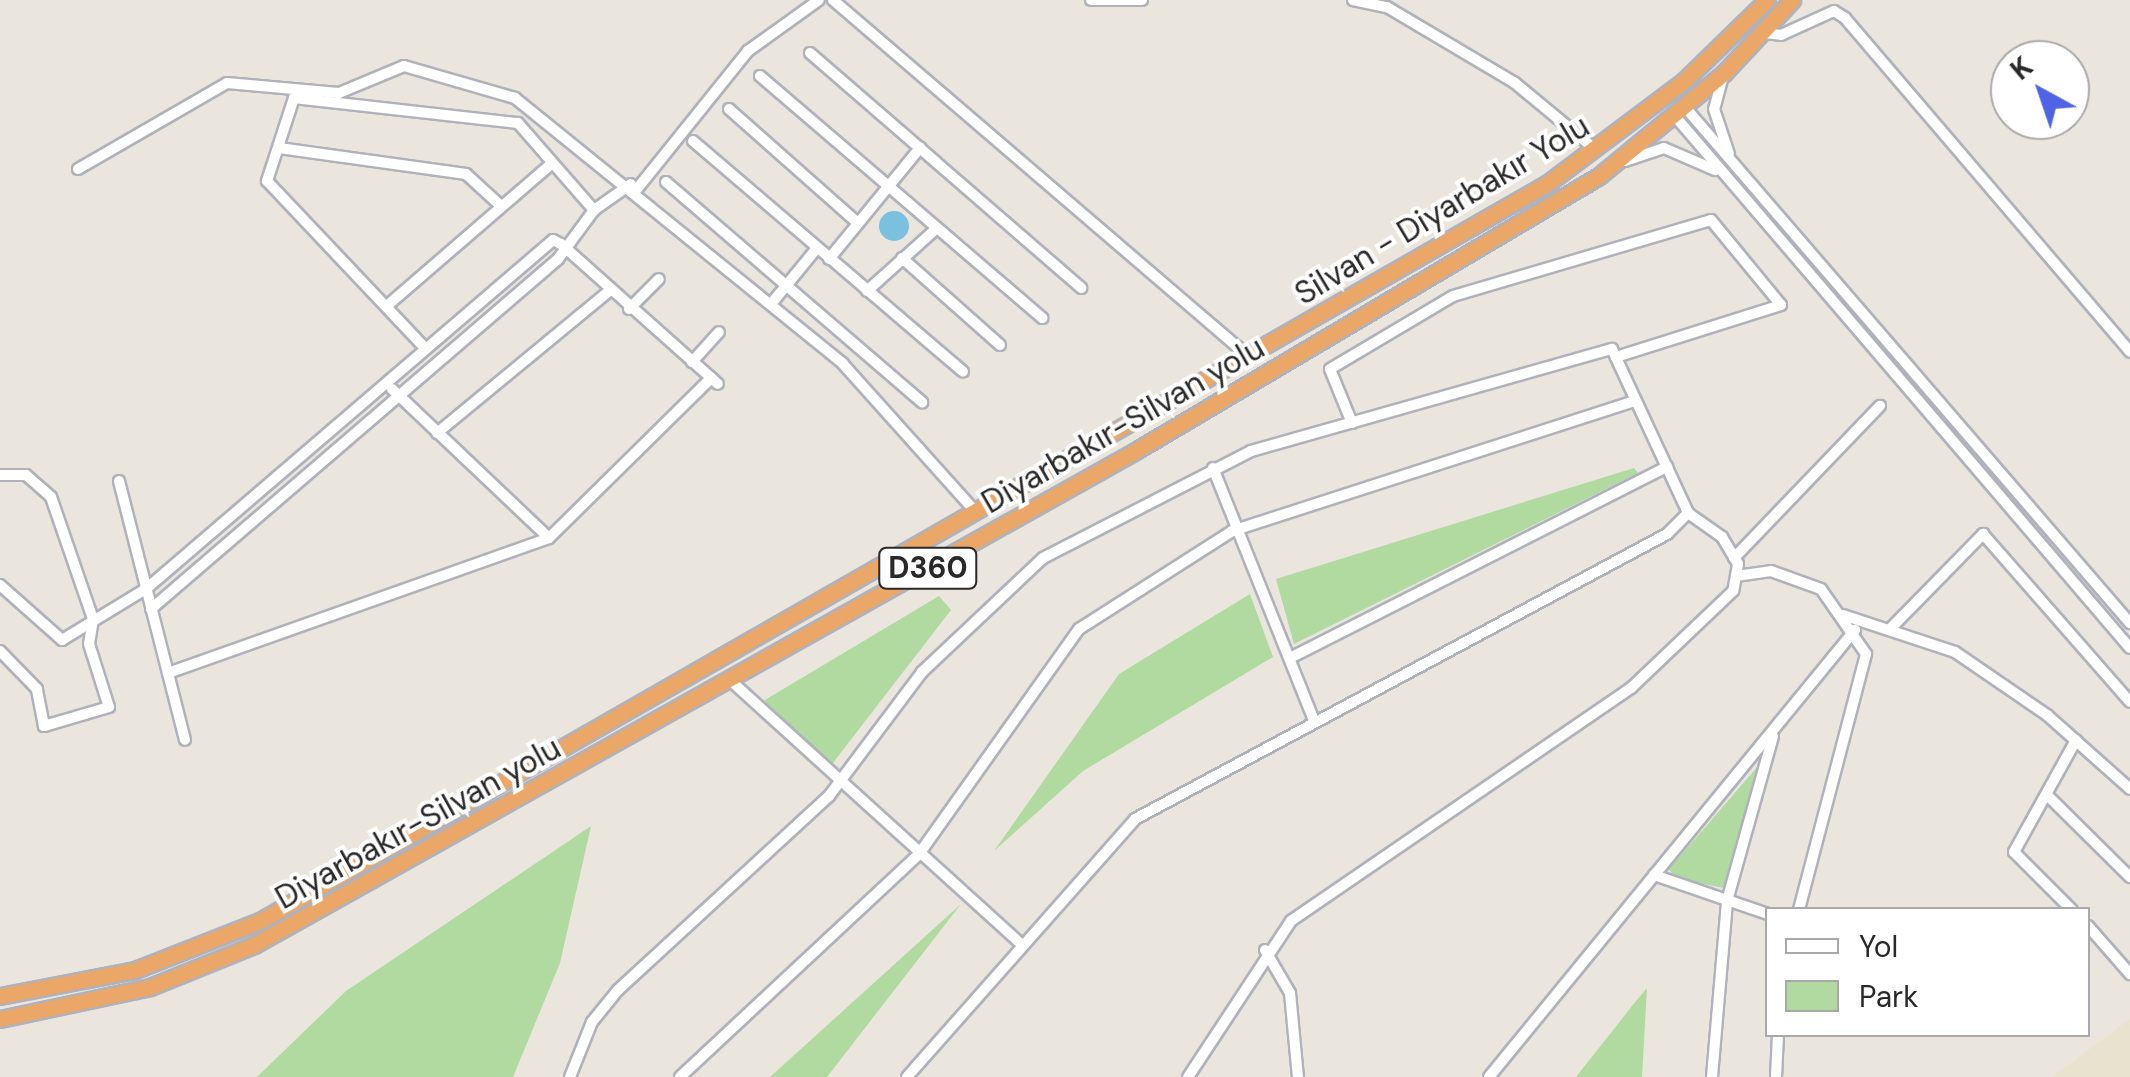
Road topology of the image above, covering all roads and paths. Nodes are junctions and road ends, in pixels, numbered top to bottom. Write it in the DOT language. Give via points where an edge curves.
graph roads {
  1 [pos="819,0"];
  2 [pos="833,0"];
  3 [pos="1090,0"];
  4 [pos="1142,0"];
  5 [pos="1353,0"];
  6 [pos="1767,0"];
  7 [pos="1792,0"];
  8 [pos="1383,4"];
  9 [pos="1763,33"];
  10 [pos="810,54"];
  11 [pos="1724,73"];
  12 [pos="760,76"];
  13 [pos="728,109"];
  14 [pos="1679,111"];
  15 [pos="693,141"];
  16 [pos="278,148"];
  17 [pos="920,148"];
  18 [pos="1598,152"];
  19 [pos="549,166"];
  20 [pos="1736,168"];
  21 [pos="78,169"];
  22 [pos="1599,176"];
  23 [pos="1724,176"];
  24 [pos="666,182"];
  25 [pos="889,185"];
  26 [pos="634,186"];
  27 [pos="501,206"];
  28 [pos="594,210"];
  29 [pos="858,222"];
  30 [pos="937,228"];
  31 [pos="561,244"];
  32 [pos="816,248"];
  33 [pos="902,258"];
  34 [pos="828,259"];
  35 [pos="659,279"];
  36 [pos="784,286"];
  37 [pos="1081,288"];
  38 [pos="866,291"];
  39 [pos="608,292"];
  40 [pos="389,304"];
  41 [pos="771,304"];
  42 [pos="629,309"];
  43 [pos="1042,318"];
  44 [pos="718,332"];
  45 [pos="1000,345"];
  46 [pos="425,348"];
  47 [pos="2130,352"];
  48 [pos="1248,356"];
  49 [pos="1616,357"];
  50 [pos="692,362"];
  51 [pos="963,372"];
  52 [pos="386,380"];
  53 [pos="396,393"];
  54 [pos="1636,401"];
  55 [pos="922,402"];
  56 [pos="1880,406"];
  57 [pos="1352,423"];
  58 [pos="436,433"];
  59 [pos="1667,467"];
  60 [pos="1213,468"];
  61 [pos="0,475"];
  62 [pos="119,481"];
  63 [pos="976,511"];
  64 [pos="1688,513"];
  65 [pos="1239,528"];
  66 [pos="549,538"];
  67 [pos="1734,558"];
  68 [pos="1736,576"];
  69 [pos="0,585"];
  70 [pos="146,589"];
  71 [pos="151,609"];
  72 [pos="1842,614"];
  73 [pos="92,619"];
  74 [pos="2130,623"];
  75 [pos="1892,628"];
  76 [pos="1854,630"];
  77 [pos="62,640"];
  78 [pos="89,644"];
  79 [pos="2130,648"];
  80 [pos="0,651"];
  81 [pos="1290,658"];
  82 [pos="168,673"];
  83 [pos="731,681"];
  84 [pos="2130,702"];
  85 [pos="1314,720"];
  86 [pos="1775,730"];
  87 [pos="184,740"];
  88 [pos="2076,740"];
  89 [pos="839,784"];
  90 [pos="2130,789"];
  91 [pos="2047,795"];
  92 [pos="919,854"];
  93 [pos="1654,875"];
  94 [pos="2130,877"];
  95 [pos="1727,901"];
  96 [pos="1800,907"];
  97 [pos="2069,907"];
  98 [pos="1765,913"];
  99 [pos="2090,928"];
  100 [pos="1019,942"];
  101 [pos="1265,950"];
  102 [pos="2130,974"];
  103 [pos="0,996"];
  104 [pos="0,1019"];
  105 [pos="1778,1037"];
  106 [pos="687,1074"];
  107 [pos="570,1077"];
  108 [pos="907,1077"];
  109 [pos="1188,1077"];
  110 [pos="1298,1077"];
  111 [pos="1488,1077"];
  112 [pos="1712,1077"];
  113 [pos="1776,1077"];
  1 -- 26 [label="street" via="748,51"];
  2 -- 48 [label="street"];
  3 -- 4 [label="street"];
  5 -- 8 [label="street"];
  6 -- 18 [label="highway, Silvan - Diyarbakır Yolu / D360"];
  7 -- 9 [label="highway, Diyarbakır-Silvan yolu / D360"];
  8 -- 18 [label="street" via="1516,83"];
  9 -- 11 [label="highway, Diyarbakır-Silvan yolu / D360"];
  9 -- 47 [label="street" via="1781,35 1834,11 1845,18"];
  10 -- 17 [label="street"];
  11 -- 14 [label="highway, Diyarbakır-Silvan yolu / D360"];
  11 -- 20 [label="street" via="1714,109"];
  12 -- 25 [label="street"];
  13 -- 29 [label="street"];
  14 -- 20 [label="street"];
  14 -- 22 [label="highway, Diyarbakır-Silvan yolu / D360"];
  14 -- 23 [label="street"];
  15 -- 32 [label="street"];
  16 -- 19 [label="street" via="294,98 518,123"];
  16 -- 27 [label="street" via="466,174"];
  16 -- 40 [label="street" via="267,181"];
  17 -- 25 [label="street"];
  17 -- 37 [label="street"];
  18 -- 48 [label="highway, Silvan - Diyarbakır Yolu / D360"];
  19 -- 27 [label="street"];
  19 -- 28 [label="street"];
  20 -- 74 [label="street"];
  21 -- 26 [label="street" via="208,88 354,91 404,66 515,98"];
  22 -- 23 [label="street" via="1664,148"];
  22 -- 83 [label="highway, Diyarbakır-Silvan yolu / D360"];
  23 -- 79 [label="street"];
  24 -- 36 [label="street"];
  25 -- 29 [label="street"];
  25 -- 30 [label="street"];
  26 -- 28 [label="street"];
  26 -- 41 [label="street"];
  27 -- 40 [label="street"];
  28 -- 31 [label="street"];
  29 -- 34 [label="street"];
  30 -- 33 [label="street"];
  30 -- 43 [label="street"];
  31 -- 39 [label="street"];
  31 -- 46 [label="street" via="552,240"];
  31 -- 53 [label="street" via="558,259"];
  32 -- 34 [label="street"];
  32 -- 36 [label="street"];
  33 -- 38 [label="street"];
  33 -- 45 [label="street"];
  34 -- 38 [label="street"];
  35 -- 42 [label="street"];
  36 -- 41 [label="street"];
  36 -- 55 [label="street"];
  38 -- 51 [label="street"];
  39 -- 42 [label="street"];
  39 -- 58 [label="street"];
  40 -- 46 [label="street"];
  41 -- 63 [label="street" via="880,401"];
  42 -- 50 [label="street"];
  44 -- 50 [label="street"];
  46 -- 52 [label="street"];
  48 -- 63 [label="highway, Silvan - Diyarbakır Yolu / D360"];
  49 -- 54 [label="street"];
  49 -- 57 [label="street" via="1612,349"];
  49 -- 57 [label="street" via="1781,306 1711,220 1454,296 1330,370"];
  50 -- 66 [label="street" via="715,381"];
  52 -- 53 [label="street"];
  52 -- 70 [label="street"];
  53 -- 58 [label="street"];
  53 -- 71 [label="street"];
  54 -- 59 [label="street"];
  54 -- 65 [label="street"];
  56 -- 67 [label="street"];
  57 -- 60 [label="street"];
  58 -- 66 [label="street"];
  59 -- 64 [label="street"];
  59 -- 81 [label="street"];
  60 -- 65 [label="street"];
  60 -- 89 [label="street" via="1043,558 922,672"];
  61 -- 73 [label="street" via="26,475 50,498"];
  62 -- 70 [label="street"];
  63 -- 103 [label="highway, Silvan - Diyarbakır Yolu / D360" via="260,921 135,970"];
  64 -- 67 [label="street"];
  64 -- 85 [label="street" via="1668,534"];
  65 -- 81 [label="street"];
  65 -- 92 [label="street" via="1078,629"];
  66 -- 82 [label="street"];
  67 -- 68 [label="street"];
  68 -- 72 [label="street" via="1790,575 1821,589"];
  68 -- 101 [label="street" via="1680,650 1371,863"];
  69 -- 77 [label="street"];
  70 -- 71 [label="street"];
  70 -- 73 [label="street"];
  71 -- 82 [label="street"];
  72 -- 75 [label="street"];
  72 -- 76 [label="street"];
  73 -- 77 [label="street"];
  73 -- 78 [label="street"];
  75 -- 84 [label="street" via="1983,534"];
  75 -- 88 [label="street" via="1955,652"];
  76 -- 86 [label="street"];
  76 -- 96 [label="street" via="1866,654"];
  77 -- 78 [label="street"];
  78 -- 80 [label="street" via="109,707 44,726 38,689"];
  81 -- 85 [label="street"];
  82 -- 87 [label="street"];
  83 -- 89 [label="street"];
  83 -- 104 [label="highway, Diyarbakır-Silvan yolu / D360" via="209,968"];
  85 -- 100 [label="street" via="1135,819"];
  86 -- 93 [label="street"];
  86 -- 95 [label="street"];
  88 -- 90 [label="street"];
  88 -- 91 [label="street"];
  89 -- 92 [label="street"];
  89 -- 107 [label="street" via="618,990 592,1022"];
  91 -- 94 [label="street"];
  91 -- 97 [label="street" via="2014,852"];
  92 -- 100 [label="street"];
  92 -- 106 [label="street"];
  93 -- 95 [label="street"];
  93 -- 111 [label="street"];
  95 -- 98 [label="street"];
  95 -- 112 [label="street"];
  99 -- 102 [label="street"];
  100 -- 108 [label="street"];
  101 -- 109 [label="street"];
  101 -- 110 [label="street" via="1290,993"];
  105 -- 113 [label="street"];
}
